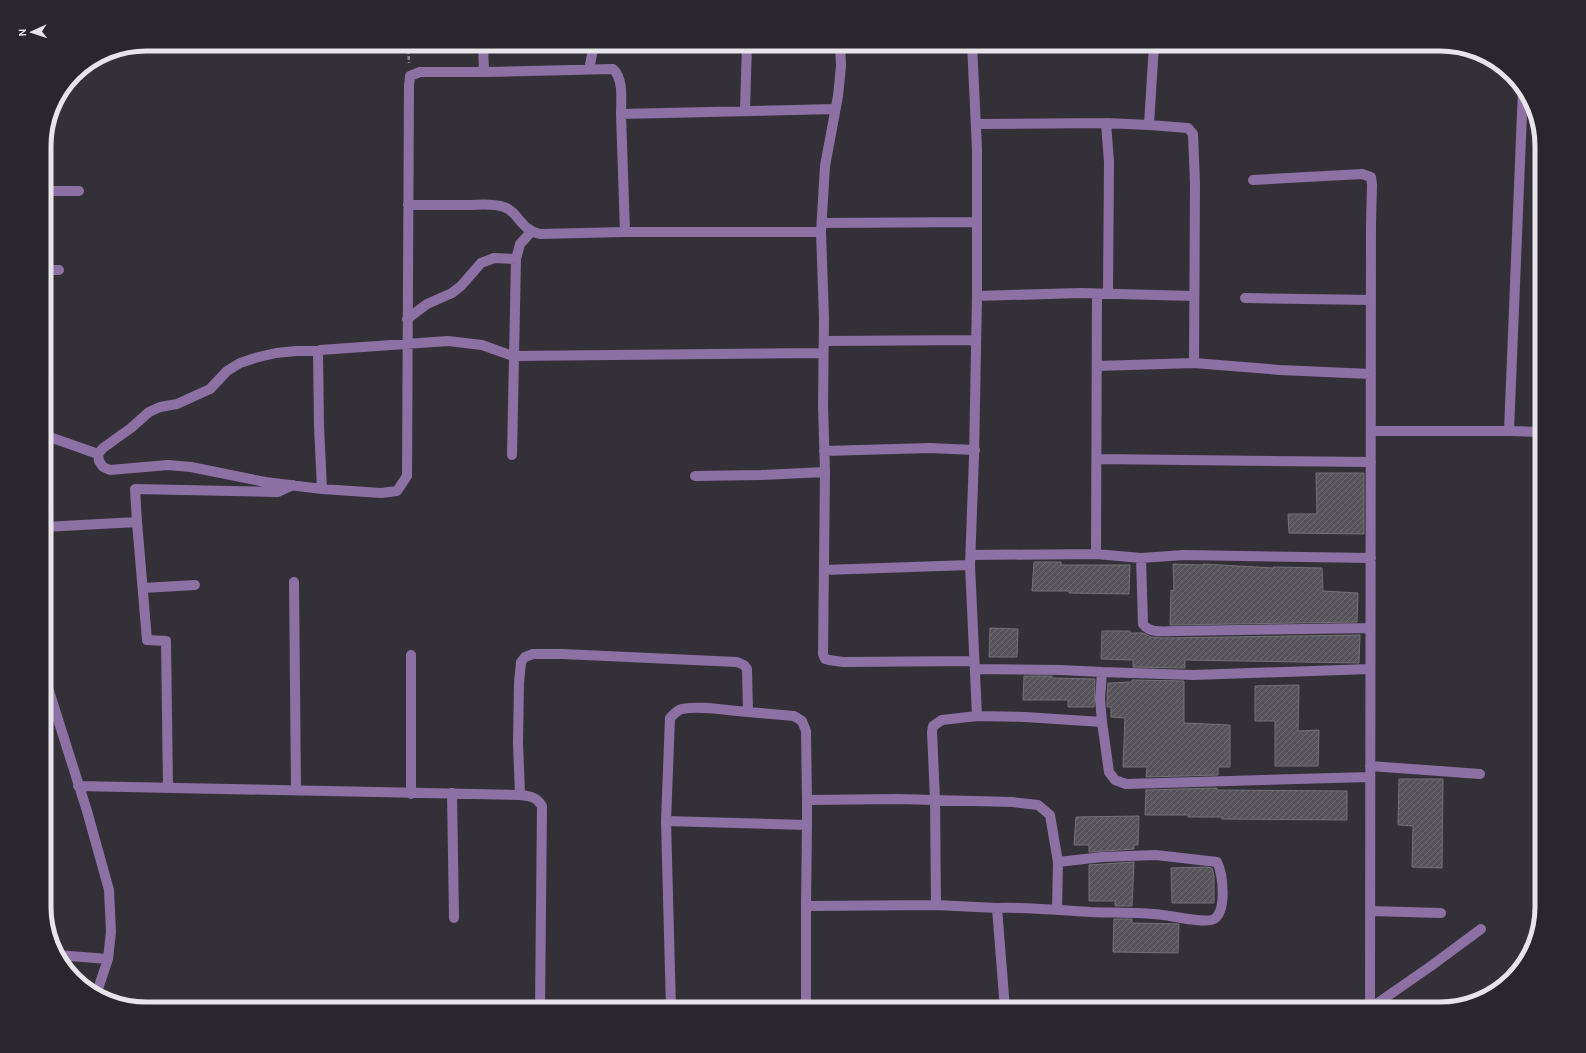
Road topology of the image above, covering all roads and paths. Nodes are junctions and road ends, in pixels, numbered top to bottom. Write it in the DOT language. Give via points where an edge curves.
graph roads {
  1 [pos="408,51"];
  2 [pos="483,51"];
  3 [pos="593,51"];
  4 [pos="747,51"];
  5 [pos="840,51"];
  6 [pos="972,51"];
  7 [pos="1154,51"];
  8 [pos="589,70"];
  9 [pos="484,72"];
  10 [pos="410,76"];
  11 [pos="1523,100"];
  12 [pos="835,109"];
  13 [pos="745,110"];
  14 [pos="621,114"];
  15 [pos="1106,123"];
  16 [pos="976,124"];
  17 [pos="1149,125"];
  18 [pos="1253,180"];
  19 [pos="51,191"];
  20 [pos="79,191"];
  21 [pos="408,205"];
  22 [pos="977,222"];
  23 [pos="821,227"];
  24 [pos="531,232"];
  25 [pos="624,232"];
  26 [pos="516,259"];
  27 [pos="51,270"];
  28 [pos="59,270"];
  29 [pos="1097,294"];
  30 [pos="1108,294"];
  31 [pos="977,296"];
  32 [pos="1194,296"];
  33 [pos="1245,298"];
  34 [pos="1371,300"];
  35 [pos="407,319"];
  36 [pos="976,340"];
  37 [pos="824,341"];
  38 [pos="407,344"];
  39 [pos="318,351"];
  40 [pos="823,354"];
  41 [pos="513,356"];
  42 [pos="1194,363"];
  43 [pos="1097,366"];
  44 [pos="1371,374"];
  45 [pos="1371,431"];
  46 [pos="1509,431"];
  47 [pos="1535,432"];
  48 [pos="51,437"];
  49 [pos="975,450"];
  50 [pos="824,451"];
  51 [pos="98,454"];
  52 [pos="512,455"];
  53 [pos="1096,459"];
  54 [pos="1370,462"];
  55 [pos="825,472"];
  56 [pos="695,476"];
  57 [pos="293,486"];
  58 [pos="322,489"];
  59 [pos="137,522"];
  60 [pos="51,527"];
  61 [pos="1096,554"];
  62 [pos="1141,558"];
  63 [pos="1370,558"];
  64 [pos="970,560"];
  65 [pos="824,570"];
  66 [pos="294,582"];
  67 [pos="195,585"];
  68 [pos="143,588"];
  69 [pos="1370,628"];
  70 [pos="411,655"];
  71 [pos="974,665"];
  72 [pos="1370,669"];
  73 [pos="1102,672"];
  74 [pos="51,698"];
  75 [pos="748,712"];
  76 [pos="977,716"];
  77 [pos="1102,722"];
  78 [pos="1370,766"];
  79 [pos="1480,774"];
  80 [pos="1370,777"];
  81 [pos="78,786"];
  82 [pos="168,787"];
  83 [pos="296,790"];
  84 [pos="452,793"];
  85 [pos="411,794"];
  86 [pos="520,795"];
  87 [pos="808,800"];
  88 [pos="935,800"];
  89 [pos="666,820"];
  90 [pos="806,825"];
  91 [pos="1058,862"];
  92 [pos="936,905"];
  93 [pos="806,906"];
  94 [pos="997,908"];
  95 [pos="1057,910"];
  96 [pos="1370,911"];
  97 [pos="1441,913"];
  98 [pos="454,918"];
  99 [pos="1481,929"];
  100 [pos="65,956"];
  101 [pos="108,959"];
  102 [pos="98,989"];
  103 [pos="540,1002"];
  104 [pos="672,1002"];
  105 [pos="806,1002"];
  106 [pos="1004,1002"];
  107 [pos="1369,1002"];
  108 [pos="1378,1002"];
  1 -- 10 [label="path"];
  2 -- 9 [label="street"];
  3 -- 8 [label="street"];
  4 -- 13 [label="street"];
  5 -- 12 [label="street" via="841,66"];
  6 -- 16 [label="street"];
  7 -- 17 [label="street"];
  8 -- 9 [label="street"];
  8 -- 14 [label="street" via="613,69 618,74"];
  9 -- 10 [label="street" via="420,72"];
  10 -- 21 [label="street"];
  11 -- 46 [label="street"];
  12 -- 13 [label="street"];
  12 -- 23 [label="street" via="825,166"];
  13 -- 14 [label="street"];
  14 -- 25 [label="street"];
  15 -- 16 [label="street"];
  15 -- 17 [label="street"];
  15 -- 30 [label="street" via="1109,162"];
  16 -- 22 [label="street"];
  17 -- 32 [label="street" via="1188,128 1193,134"];
  18 -- 34 [label="street" via="1362,174 1371,177"];
  19 -- 20 [label="street"];
  21 -- 24 [label="street" via="505,207"];
  21 -- 35 [label="street"];
  22 -- 23 [label="street"];
  22 -- 31 [label="street"];
  23 -- 25 [label="street"];
  23 -- 37 [label="street"];
  24 -- 25 [label="street"];
  24 -- 26 [label="street" via="520,244"];
  26 -- 35 [label="street" via="494,258 482,263 452,293 427,304"];
  26 -- 41 [label="street"];
  27 -- 28 [label="street"];
  29 -- 30 [label="street"];
  29 -- 31 [label="street"];
  29 -- 43 [label="street"];
  30 -- 32 [label="street"];
  31 -- 36 [label="street"];
  32 -- 42 [label="street"];
  33 -- 34 [label="street"];
  34 -- 44 [label="street"];
  35 -- 38 [label="street"];
  36 -- 37 [label="street"];
  36 -- 49 [label="street"];
  37 -- 40 [label="street"];
  38 -- 39 [label="street"];
  38 -- 41 [label="street" via="465,342"];
  38 -- 58 [label="street" via="407,476 396,491 381,493"];
  39 -- 51 [label="street" via="276,353 240,363 227,371 210,389 177,404 160,406 149,412"];
  39 -- 58 [label="street"];
  40 -- 41 [label="street"];
  40 -- 50 [label="street"];
  41 -- 52 [label="street"];
  42 -- 43 [label="street"];
  42 -- 44 [label="street"];
  43 -- 53 [label="street"];
  44 -- 45 [label="street"];
  45 -- 46 [label="street"];
  45 -- 54 [label="street"];
  46 -- 47 [label="street"];
  48 -- 51 [label="street"];
  49 -- 50 [label="street" via="930,448"];
  49 -- 64 [label="street"];
  50 -- 55 [label="street"];
  51 -- 57 [label="street" via="103,467 110,470 168,465 191,467"];
  53 -- 54 [label="street"];
  53 -- 61 [label="street"];
  54 -- 63 [label="street"];
  55 -- 56 [label="street"];
  55 -- 65 [label="street"];
  57 -- 58 [label="street"];
  57 -- 59 [label="street" via="278,492 135,489"];
  59 -- 60 [label="street"];
  59 -- 68 [label="street"];
  61 -- 62 [label="street"];
  61 -- 64 [label="street"];
  62 -- 63 [label="street" via="1184,555"];
  62 -- 69 [label="street" via="1142,624 1150,631"];
  63 -- 69 [label="street"];
  64 -- 65 [label="street"];
  64 -- 71 [label="street"];
  65 -- 71 [label="street" via="825,658 843,662"];
  66 -- 83 [label="street"];
  67 -- 68 [label="street"];
  68 -- 82 [label="street" via="147,640 166,641"];
  69 -- 72 [label="street"];
  70 -- 85 [label="street"];
  71 -- 73 [label="street"];
  71 -- 76 [label="street"];
  72 -- 73 [label="street" via="1193,675"];
  72 -- 78 [label="street"];
  73 -- 77 [label="street"];
  74 -- 81 [label="street"];
  75 -- 86 [label="street" via="747,669 737,662 533,654 521,662 518,743"];
  75 -- 87 [label="street" via="794,716 802,721 806,732"];
  75 -- 89 [label="street" via="682,709 670,718"];
  76 -- 77 [label="street"];
  76 -- 88 [label="street" via="942,720 933,726"];
  77 -- 80 [label="street" via="1109,772 1115,780 1126,784"];
  78 -- 79 [label="street"];
  78 -- 80 [label="street"];
  80 -- 96 [label="street"];
  81 -- 82 [label="street"];
  81 -- 101 [label="street" via="109,890 111,932"];
  82 -- 83 [label="street"];
  83 -- 85 [label="street"];
  84 -- 85 [label="street"];
  84 -- 86 [label="street"];
  84 -- 98 [label="street"];
  86 -- 103 [label="street" via="531,796 542,806"];
  87 -- 88 [label="street"];
  87 -- 90 [label="street"];
  88 -- 91 [label="street" via="1038,804 1050,815"];
  88 -- 92 [label="street"];
  89 -- 90 [label="street"];
  89 -- 104 [label="street"];
  90 -- 93 [label="street"];
  91 -- 95 [label="street"];
  91 -- 95 [label="street" via="1156,855 1217,862 1221,869 1222,899 1220,913 1213,920 1133,912"];
  92 -- 93 [label="street"];
  92 -- 94 [label="street"];
  93 -- 105 [label="street"];
  94 -- 95 [label="street"];
  94 -- 106 [label="street"];
  96 -- 97 [label="street"];
  96 -- 107 [label="street"];
  99 -- 108 [label="street"];
  100 -- 101 [label="street"];
  101 -- 102 [label="street"];
}
